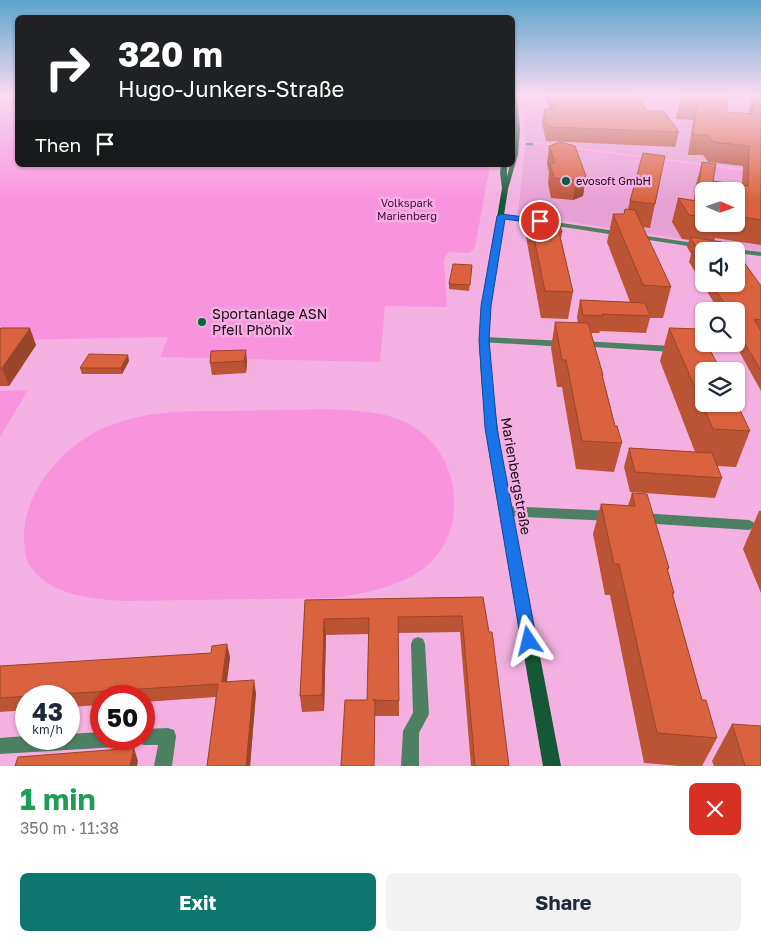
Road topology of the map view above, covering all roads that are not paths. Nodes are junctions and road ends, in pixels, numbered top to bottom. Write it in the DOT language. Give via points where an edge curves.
graph roads {
  1 [pos="517,130"];
  2 [pos="515,149"];
  3 [pos="504,167"];
  4 [pos="513,167"];
  5 [pos="505,189"];
  6 [pos="501,216"];
  7 [pos="761,254"];
  8 [pos="484,340"];
  9 [pos="672,349"];
  10 [pos="505,511"];
  11 [pos="749,525"];
  12 [pos="418,644"];
  13 [pos="155,737"];
  14 [pos="90,741"];
  15 [pos="0,746"];
  16 [pos="163,766"];
  17 [pos="410,766"];
  18 [pos="552,766"];
  1 -- 2 [label="main road, Marienbergstraße"];
  3 -- 5 [label="main road, Marienbergstraße"];
  4 -- 5 [label="main road, Marienbergstraße"];
  5 -- 6 [label="main road, Marienbergstraße"];
  6 -- 7 [label="street"];
  6 -- 8 [label="main road, Marienbergstraße" via="486,306"];
  8 -- 9 [label="street"];
  8 -- 10 [label="main road, Marienbergstraße" via="491,428"];
  10 -- 11 [label="street"];
  10 -- 18 [label="main road, Marienbergstraße"];
  12 -- 17 [label="street" via="420,714 410,730"];
  13 -- 16 [label="street" via="168,736"];
  14 -- 15 [label="street"];
}
